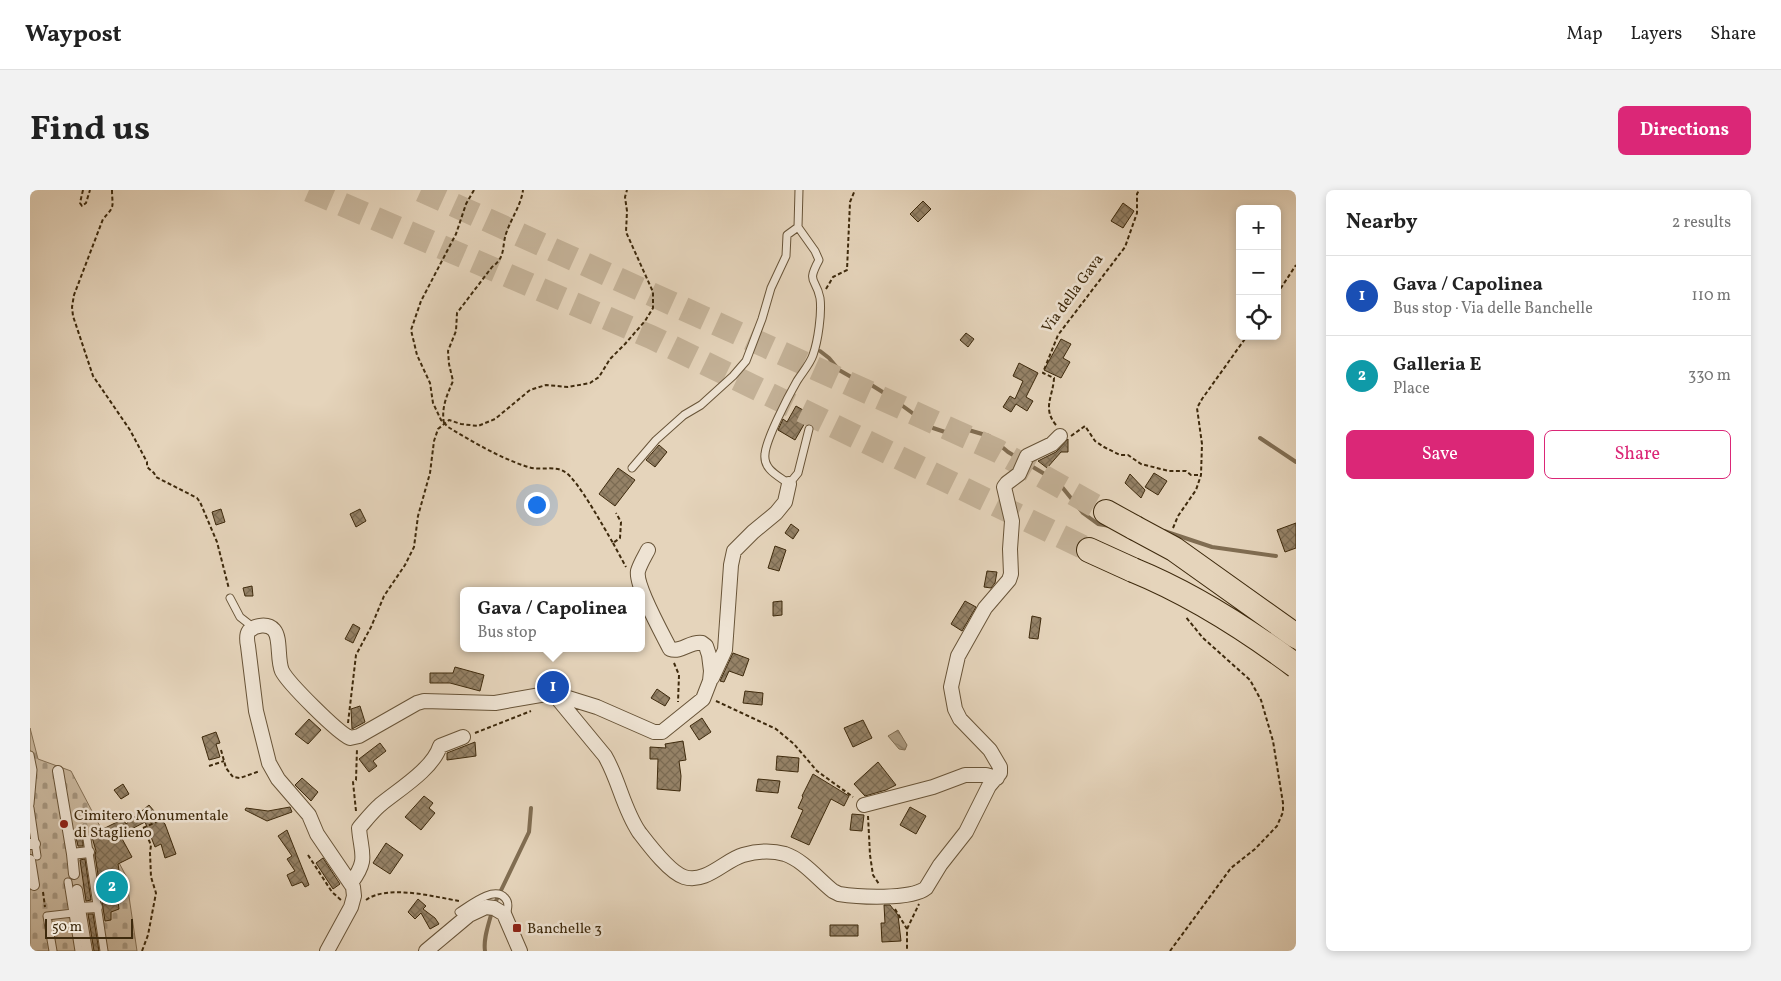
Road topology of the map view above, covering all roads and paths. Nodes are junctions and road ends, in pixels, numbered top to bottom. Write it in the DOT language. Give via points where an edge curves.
graph roads {
  1 [pos="83,190"];
  2 [pos="90,190"];
  3 [pos="112,190"];
  4 [pos="474,190"];
  5 [pos="523,190"];
  6 [pos="627,190"];
  7 [pos="799,190"];
  8 [pos="855,190"];
  9 [pos="1139,190"];
  10 [pos="798,227"];
  11 [pos="1296,265"];
  12 [pos="1281,288"];
  13 [pos="820,299"];
  14 [pos="1244,340"];
  15 [pos="444,423"];
  16 [pos="808,429"];
  17 [pos="1060,436"];
  18 [pos="632,468"];
  19 [pos="1201,475"];
  20 [pos="789,484"];
  21 [pos="1106,512"];
  22 [pos="616,513"];
  23 [pos="1172,532"];
  24 [pos="648,550"];
  25 [pos="1089,550"];
  26 [pos="641,587"];
  27 [pos="645,596"];
  28 [pos="230,598"];
  29 [pos="1183,612"];
  30 [pos="254,628"];
  31 [pos="1296,636"];
  32 [pos="670,649"];
  33 [pos="1296,666"];
  34 [pos="710,682"];
  35 [pos="547,693"];
  36 [pos="703,700"];
  37 [pos="672,724"];
  38 [pos="350,737"];
  39 [pos="463,738"];
  40 [pos="221,750"];
  41 [pos="30,755"];
  42 [pos="224,762"];
  43 [pos="269,763"];
  44 [pos="209,766"];
  45 [pos="58,771"];
  46 [pos="997,778"];
  47 [pos="864,805"];
  48 [pos="30,806"];
  49 [pos="163,819"];
  50 [pos="359,828"];
  51 [pos="87,838"];
  52 [pos="33,844"];
  53 [pos="89,852"];
  54 [pos="72,854"];
  55 [pos="308,855"];
  56 [pos="34,858"];
  57 [pos="71,878"];
  58 [pos="34,882"];
  59 [pos="351,884"];
  60 [pos="926,888"];
  61 [pos="77,890"];
  62 [pos="882,891"];
  63 [pos="479,900"];
  64 [pos="97,907"];
  65 [pos="351,908"];
  66 [pos="77,911"];
  67 [pos="459,912"];
  68 [pos="47,916"];
  69 [pos="505,917"];
  70 [pos="907,929"];
  71 [pos="53,951"];
  72 [pos="79,951"];
  73 [pos="87,951"];
  74 [pos="104,951"];
  75 [pos="142,951"];
  76 [pos="327,951"];
  77 [pos="426,951"];
  78 [pos="520,951"];
  79 [pos="906,951"];
  80 [pos="1170,951"];
  1 -- 2 [label="path" via="82,206"];
  3 -- 28 [label="path" via="114,203 103,219 74,295 73,316 93,376 130,430 147,467 156,477 200,502 217,542"];
  4 -- 15 [label="path" via="456,234 421,301 411,330 416,355 430,383 433,403"];
  5 -- 15 [label="path" via="499,262 457,313 456,331 448,351 454,381 445,398"];
  6 -- 15 [label="path" via="624,196 626,232 653,292 653,308 646,322 610,359 599,377 590,383 568,388 546,385 530,390 495,419 478,426 452,420"];
  7 -- 10 [label="lane"];
  8 -- 13 [label="path" via="850,202 847,270 833,277"];
  9 -- 17 [label="path, Via della Gava" via="1137,213 1125,247 1058,335 1044,370 1054,378 1048,410 1060,429"];
  10 -- 13 [label="lane" via="819,260 812,280"];
  10 -- 18 [label="lane" via="787,235 786,256 746,361 706,401 656,440"];
  11 -- 12 [label="path"];
  13 -- 20 [label="lane" via="819,328 813,356 796,382 764,456 770,472"];
  14 -- 19 [label="path" via="1197,408 1202,444"];
  15 -- 22 [label="path" via="514,463 534,469 557,468 566,472 613,543 620,538 621,522"];
  15 -- 38 [label="path" via="438,428 434,441 414,547 384,596 356,654"];
  16 -- 20 [label="lane" via="798,473"];
  17 -- 19 [label="path" via="1070,437 1085,426 1095,441 1120,455 1169,471"];
  17 -- 46 [label="street" via="1052,444 1027,456 1019,474 1004,487 1012,521 1011,574 981,616 958,656 952,676 954,709 995,756 1000,770"];
  19 -- 23 [label="path"];
  20 -- 34 [label="street" via="784,502 776,513 734,551 725,650"];
  21 -- 31 [label="highway, bridge" via="1174,549"];
  24 -- 26 [label="street" via="638,571"];
  25 -- 33 [label="highway, bridge" via="1162,581 1224,615"];
  27 -- 32 [label="street"];
  28 -- 30 [label="lane" via="240,617"];
  29 -- 80 [label="path" via="1203,638 1250,680 1261,700 1273,741 1283,812 1277,826 1231,868"];
  30 -- 38 [label="street" via="265,626 274,630 283,672"];
  30 -- 43 [label="street" via="247,637 256,711"];
  32 -- 34 [label="street" via="677,650 698,642 706,646 711,663"];
  32 -- 37 [label="path" via="679,675"];
  34 -- 36 [label="street"];
  35 -- 37 [label="street" via="598,707 654,732 662,732"];
  35 -- 38 [label="street" via="495,703 424,701"];
  35 -- 39 [label="path" via="533,710"];
  35 -- 62 [label="street" via="605,756 638,830 670,868 685,878 703,876 742,855 771,851 792,857 839,894"];
  36 -- 37 [label="street"];
  36 -- 47 [label="path" via="721,703 776,729 817,771"];
  38 -- 50 [label="path" via="357,758 354,791"];
  39 -- 50 [label="street" via="440,746 438,753 419,774 378,807"];
  40 -- 42 [label="path"];
  41 -- 48 [label="lane" via="33,770"];
  42 -- 43 [label="path" via="236,778 254,774"];
  42 -- 44 [label="path"];
  43 -- 59 [label="street" via="278,780 309,815 317,834"];
  45 -- 54 [label="street"];
  46 -- 47 [label="street" via="965,775"];
  46 -- 60 [label="street" via="989,786 966,832"];
  47 -- 62 [label="path" via="869,820 873,875"];
  48 -- 52 [label="lane"];
  49 -- 75 [label="path" via="143,827 151,845 151,870 156,893"];
  50 -- 59 [label="street" via="363,855"];
  51 -- 53 [label="lane"];
  52 -- 56 [label="lane"];
  53 -- 54 [label="street"];
  53 -- 64 [label="lane"];
  54 -- 57 [label="street"];
  55 -- 65 [label="path" via="332,892"];
  56 -- 58 [label="street"];
  57 -- 66 [label="lane"];
  58 -- 68 [label="path"];
  59 -- 65 [label="street" via="354,896"];
  60 -- 62 [label="street" via="912,894"];
  60 -- 70 [label="path"];
  61 -- 66 [label="street"];
  62 -- 70 [label="path"];
  63 -- 65 [label="path" via="467,902 421,894 386,893 371,896 355,909"];
  63 -- 67 [label="lane"];
  63 -- 69 [label="lane" via="492,893 501,895 508,902"];
  64 -- 66 [label="street"];
  64 -- 74 [label="lane"];
  65 -- 76 [label="street"];
  66 -- 68 [label="lane"];
  66 -- 72 [label="lane"];
  66 -- 73 [label="street"];
  68 -- 71 [label="lane"];
  69 -- 77 [label="street" via="494,908 482,908"];
  69 -- 78 [label="street"];
  70 -- 79 [label="path"];
}
